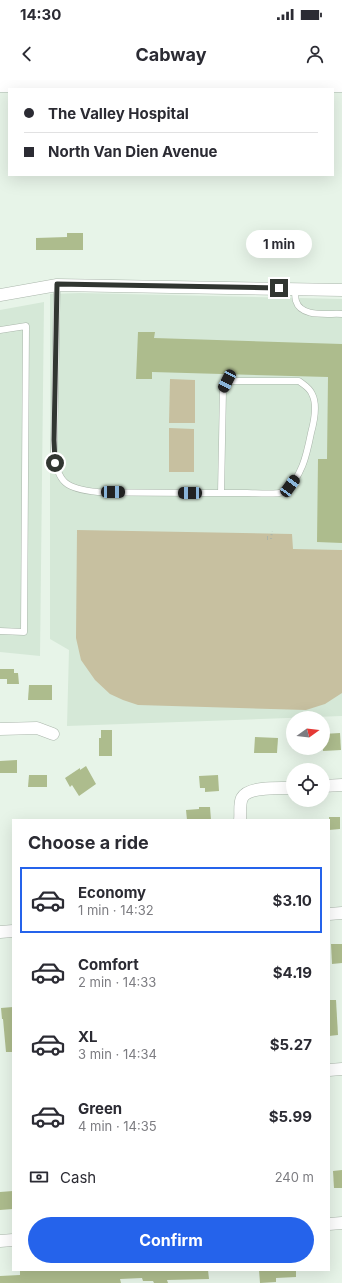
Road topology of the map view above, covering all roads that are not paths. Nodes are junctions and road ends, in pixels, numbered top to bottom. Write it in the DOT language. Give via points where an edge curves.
graph roads {
  1 [pos="130,82"];
  2 [pos="0,86"];
  3 [pos="342,86"];
  4 [pos="57,284"];
  5 [pos="295,288"];
  6 [pos="342,290"];
  7 [pos="0,295"];
  8 [pos="342,314"];
  9 [pos="0,330"];
  10 [pos="221,493"];
  11 [pos="0,631"];
  12 [pos="0,729"];
  13 [pos="53,734"];
  14 [pos="342,785"];
  15 [pos="330,786"];
  16 [pos="286,788"];
  17 [pos="240,819"];
  18 [pos="342,913"];
  19 [pos="330,914"];
  20 [pos="12,931"];
  21 [pos="0,932"];
  22 [pos="342,1069"];
  23 [pos="330,1070"];
  24 [pos="342,1223"];
  25 [pos="330,1224"];
  26 [pos="12,1240"];
  27 [pos="0,1241"];
  1 -- 2 [label="street"];
  1 -- 3 [label="street"];
  4 -- 5 [label="street"];
  4 -- 7 [label="street"];
  4 -- 10 [label="lane" via="54,451 60,478 80,490 98,492"];
  5 -- 6 [label="street"];
  5 -- 8 [label="lane" via="296,302 300,309 308,313"];
  9 -- 11 [label="lane" via="26,326 24,632"];
  10 -- 10 [label="lane" via="281,493 300,472 312,431 314,405 312,394 299,381 227,381 223,390"];
  12 -- 13 [label="street" via="37,728"];
  14 -- 15 [label="street"];
  16 -- 17 [label="street" via="248,792 242,798"];
  18 -- 19 [label="street"];
  20 -- 21 [label="street"];
  22 -- 23 [label="street"];
  24 -- 25 [label="street"];
  26 -- 27 [label="street"];
}
